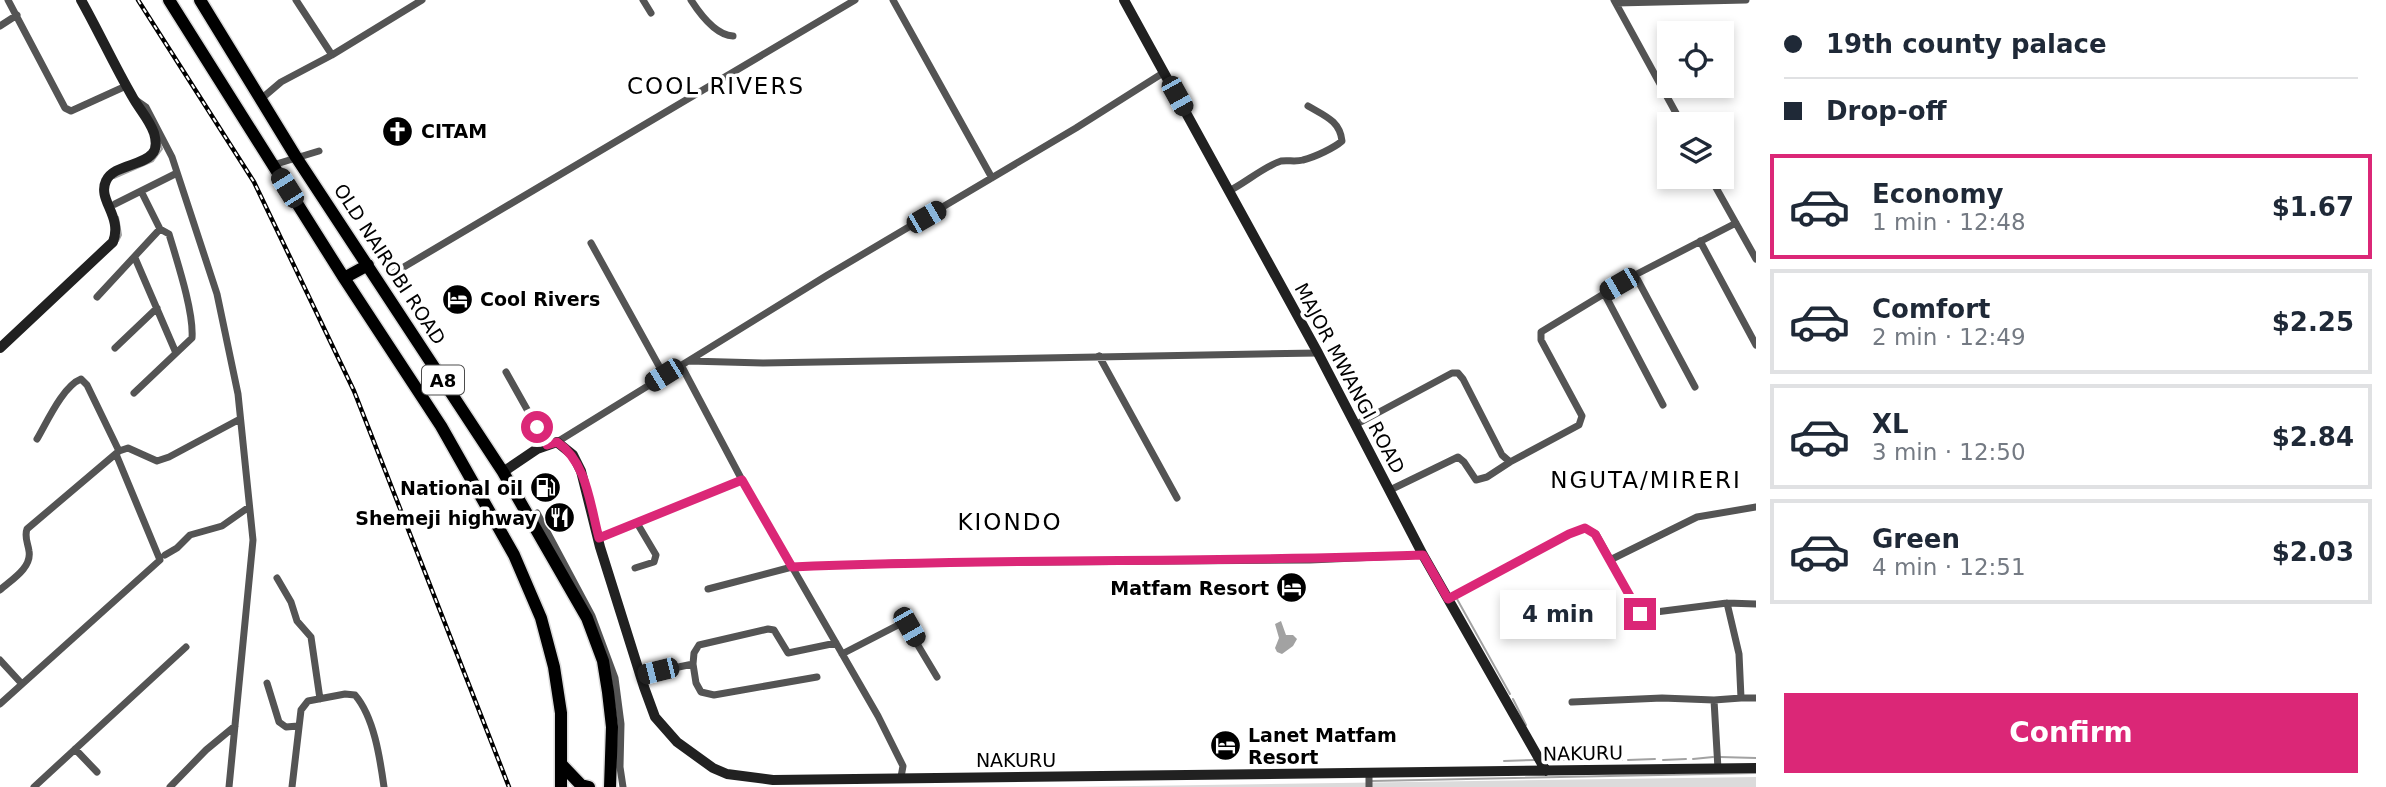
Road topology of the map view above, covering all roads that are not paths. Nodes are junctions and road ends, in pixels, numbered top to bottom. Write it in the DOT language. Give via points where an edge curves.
graph roads {
  1 [pos="8,0"];
  2 [pos="81,0"];
  3 [pos="169,0"];
  4 [pos="200,0"];
  5 [pos="296,0"];
  6 [pos="422,0"];
  7 [pos="643,0"];
  8 [pos="691,0"];
  9 [pos="855,0"];
  10 [pos="893,0"];
  11 [pos="1124,0"];
  12 [pos="1746,0"];
  13 [pos="1615,2"];
  14 [pos="651,13"];
  15 [pos="17,15"];
  16 [pos="0,26"];
  17 [pos="733,36"];
  18 [pos="332,55"];
  19 [pos="1163,73"];
  20 [pos="126,86"];
  21 [pos="132,98"];
  22 [pos="261,99"];
  23 [pos="1308,106"];
  24 [pos="1675,112"];
  25 [pos="319,151"];
  26 [pos="296,157"];
  27 [pos="272,165"];
  28 [pos="177,173"];
  29 [pos="992,178"];
  30 [pos="1717,189"];
  31 [pos="141,191"];
  32 [pos="1229,191"];
  33 [pos="115,204"];
  34 [pos="1736,223"];
  35 [pos="160,229"];
  36 [pos="1700,242"];
  37 [pos="591,243"];
  38 [pos="135,258"];
  39 [pos="1756,259"];
  40 [pos="368,265"];
  41 [pos="393,274"];
  42 [pos="1636,275"];
  43 [pos="344,278"];
  44 [pos="1604,293"];
  45 [pos="97,296"];
  46 [pos="157,308"];
  47 [pos="1756,345"];
  48 [pos="0,348"];
  49 [pos="115,348"];
  50 [pos="176,353"];
  51 [pos="1318,353"];
  52 [pos="1099,356"];
  53 [pos="685,363"];
  54 [pos="506,372"];
  55 [pos="664,375"];
  56 [pos="1695,387"];
  57 [pos="134,393"];
  58 [pos="1664,405"];
  59 [pos="240,419"];
  60 [pos="1355,425"];
  61 [pos="37,439"];
  62 [pos="552,444"];
  63 [pos="117,453"];
  64 [pos="1510,462"];
  65 [pos="503,472"];
  66 [pos="742,480"];
  67 [pos="1390,490"];
  68 [pos="1177,498"];
  69 [pos="249,507"];
  70 [pos="1756,507"];
  71 [pos="537,513"];
  72 [pos="637,523"];
  73 [pos="599,538"];
  74 [pos="165,555"];
  75 [pos="1423,555"];
  76 [pos="1610,560"];
  77 [pos="792,567"];
  78 [pos="635,568"];
  79 [pos="277,578"];
  80 [pos="708,589"];
  81 [pos="0,590"];
  82 [pos="1448,599"];
  83 [pos="1727,603"];
  84 [pos="1756,604"];
  85 [pos="836,643"];
  86 [pos="187,647"];
  87 [pos="842,654"];
  88 [pos="0,660"];
  89 [pos="693,664"];
  90 [pos="640,675"];
  91 [pos="817,677"];
  92 [pos="937,677"];
  93 [pos="267,683"];
  94 [pos="22,684"];
  95 [pos="1741,698"];
  96 [pos="1756,698"];
  97 [pos="320,699"];
  98 [pos="1714,700"];
  99 [pos="1572,702"];
  100 [pos="0,704"];
  101 [pos="235,726"];
  102 [pos="298,726"];
  103 [pos="75,749"];
  104 [pos="562,765"];
  105 [pos="1756,768"];
  106 [pos="1718,769"];
  107 [pos="611,771"];
  108 [pos="1546,771"];
  109 [pos="97,772"];
  110 [pos="1369,773"];
  111 [pos="901,777"];
  112 [pos="815,783"];
  113 [pos="34,787"];
  114 [pos="170,787"];
  115 [pos="229,787"];
  116 [pos="292,787"];
  117 [pos="384,787"];
  118 [pos="561,787"];
  119 [pos="591,787"];
  120 [pos="610,787"];
  121 [pos="623,787"];
  122 [pos="1369,787"];
  1 -- 15 [label="street"];
  2 -- 20 [label="main road"];
  3 -- 27 [label="highway, A8"];
  4 -- 22 [label="highway, OLD NAIROBI ROAD / A8"];
  5 -- 18 [label="street"];
  6 -- 18 [label="street"];
  7 -- 14 [label="street"];
  8 -- 17 [label="street" via="706,21"];
  9 -- 41 [label="street"];
  10 -- 29 [label="street"];
  11 -- 19 [label="main road, MAJOR MWANGI ROAD"];
  12 -- 13 [label="street"];
  13 -- 24 [label="street"];
  15 -- 16 [label="street"];
  15 -- 20 [label="street" via="65,108 71,111"];
  18 -- 22 [label="street" via="281,82"];
  19 -- 29 [label="street"];
  19 -- 32 [label="main road, MAJOR MWANGI ROAD"];
  20 -- 21 [label="main road"];
  21 -- 28 [label="street" via="146,107"];
  21 -- 48 [label="main road" via="148,120 156,147 151,156 108,176 104,183 117,231 113,243"];
  22 -- 26 [label="highway, OLD NAIROBI ROAD / A8"];
  23 -- 32 [label="street" via="1335,122 1342,141 1302,161 1270,166"];
  25 -- 26 [label="street"];
  26 -- 27 [label="street"];
  26 -- 40 [label="highway, OLD NAIROBI ROAD / A8"];
  27 -- 43 [label="highway, A8"];
  28 -- 31 [label="street"];
  28 -- 59 [label="street" via="216,294"];
  29 -- 53 [label="street"];
  30 -- 34 [label="street"];
  31 -- 33 [label="street"];
  31 -- 35 [label="street"];
  32 -- 51 [label="main road, MAJOR MWANGI ROAD"];
  34 -- 36 [label="street"];
  34 -- 39 [label="street"];
  35 -- 38 [label="street"];
  35 -- 50 [label="street" via="169,234 192,329 192,338"];
  36 -- 42 [label="street"];
  36 -- 47 [label="street"];
  37 -- 55 [label="street"];
  38 -- 45 [label="street"];
  38 -- 46 [label="street"];
  40 -- 43 [label="highway"];
  40 -- 65 [label="highway, OLD NAIROBI ROAD / A8"];
  42 -- 44 [label="street"];
  42 -- 56 [label="street"];
  43 -- 104 [label="highway, A8" via="441,426 525,577 554,667"];
  44 -- 58 [label="street"];
  44 -- 64 [label="street" via="1544,328 1539,336 1582,415 1580,425"];
  46 -- 49 [label="street"];
  46 -- 50 [label="street"];
  50 -- 57 [label="street"];
  51 -- 52 [label="street"];
  51 -- 60 [label="main road, MAJOR MWANGI ROAD"];
  52 -- 53 [label="street"];
  52 -- 68 [label="street"];
  53 -- 55 [label="street"];
  53 -- 66 [label="street"];
  54 -- 62 [label="street"];
  55 -- 62 [label="street"];
  59 -- 63 [label="street" via="156,461 128,448"];
  59 -- 69 [label="street"];
  60 -- 64 [label="street" via="1458,373"];
  60 -- 67 [label="main road, MAJOR MWANGI ROAD"];
  61 -- 63 [label="street" via="73,382 81,379"];
  62 -- 65 [label="main road"];
  62 -- 73 [label="main road, NAKURU" via="573,455"];
  63 -- 81 [label="street" via="27,529 29,560"];
  63 -- 94 [label="street" via="160,560"];
  64 -- 67 [label="street" via="1476,480 1458,457"];
  65 -- 107 [label="highway, OLD NAIROBI ROAD / A8" via="597,642 611,714"];
  66 -- 72 [label="street"];
  66 -- 77 [label="street"];
  67 -- 75 [label="main road, MAJOR MWANGI ROAD"];
  69 -- 74 [label="street" via="222,526 190,536"];
  69 -- 101 [label="street" via="253,540"];
  70 -- 76 [label="street" via="1697,517"];
  71 -- 121 [label="street" via="592,616 615,678"];
  72 -- 73 [label="street"];
  72 -- 78 [label="street" via="656,555 654,562"];
  73 -- 90 [label="main road, NAKURU"];
  75 -- 77 [label="street"];
  75 -- 82 [label="main road, MAJOR MWANGI ROAD"];
  76 -- 82 [label="street" via="1595,534 1585,528"];
  76 -- 83 [label="street" via="1640,614"];
  77 -- 80 [label="street"];
  77 -- 85 [label="street"];
  79 -- 97 [label="street" via="297,621 311,637"];
  82 -- 108 [label="main road, MAJOR MWANGI ROAD"];
  83 -- 84 [label="street"];
  83 -- 95 [label="street" via="1739,654"];
  85 -- 87 [label="street"];
  85 -- 89 [label="street" via="788,653 774,630 768,629 699,645"];
  86 -- 103 [label="street"];
  87 -- 92 [label="street" via="904,622"];
  87 -- 111 [label="street" via="901,762"];
  88 -- 94 [label="street"];
  89 -- 90 [label="street"];
  89 -- 91 [label="street" via="701,692 714,695"];
  90 -- 112 [label="main road, NAKURU" via="665,730 713,768 746,777"];
  93 -- 102 [label="street" via="279,722"];
  94 -- 100 [label="street"];
  95 -- 96 [label="street"];
  95 -- 98 [label="street"];
  97 -- 102 [label="street" via="305,704"];
  97 -- 117 [label="street" via="355,695 363,705"];
  98 -- 99 [label="street"];
  98 -- 106 [label="street"];
  101 -- 114 [label="street"];
  101 -- 115 [label="street"];
  102 -- 116 [label="street"];
  103 -- 109 [label="street"];
  103 -- 113 [label="street"];
  104 -- 118 [label="highway, A8"];
  104 -- 119 [label="highway" via="581,785"];
  105 -- 106 [label="main road, NAKURU"];
  106 -- 108 [label="main road, NAKURU"];
  107 -- 119 [label="highway" via="604,783"];
  107 -- 120 [label="highway, OLD NAIROBI ROAD / A8"];
  108 -- 110 [label="main road, NAKURU"];
  110 -- 111 [label="main road, NAKURU"];
  110 -- 122 [label="street"];
  111 -- 112 [label="main road, NAKURU"];
}
